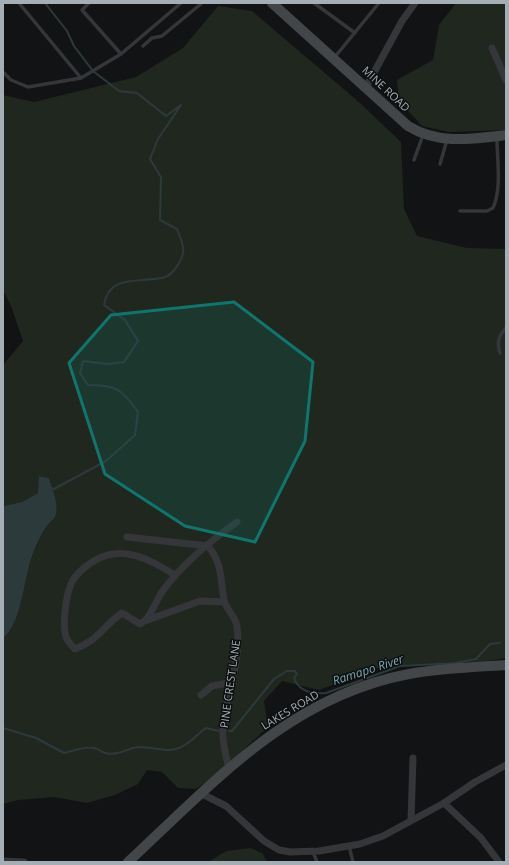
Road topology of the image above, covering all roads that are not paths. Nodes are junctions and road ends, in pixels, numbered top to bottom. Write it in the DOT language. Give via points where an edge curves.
graph roads {
  1 [pos="19,3"];
  2 [pos="89,3"];
  3 [pos="181,3"];
  4 [pos="202,3"];
  5 [pos="273,3"];
  6 [pos="314,3"];
  7 [pos="324,3"];
  8 [pos="379,3"];
  9 [pos="415,3"];
  10 [pos="320,8"];
  11 [pos="355,33"];
  12 [pos="143,46"];
  13 [pos="492,48"];
  14 [pos="121,54"];
  15 [pos="334,58"];
  16 [pos="3,72"];
  17 [pos="81,78"];
  18 [pos="506,80"];
  19 [pos="366,87"];
  20 [pos="423,134"];
  21 [pos="501,136"];
  22 [pos="447,140"];
  23 [pos="414,160"];
  24 [pos="440,164"];
  25 [pos="460,211"];
  26 [pos="506,328"];
  27 [pos="500,353"];
  28 [pos="237,522"];
  29 [pos="128,537"];
  30 [pos="208,546"];
  31 [pos="175,575"];
  32 [pos="224,602"];
  33 [pos="145,621"];
  34 [pos="506,665"];
  35 [pos="233,682"];
  36 [pos="201,695"];
  37 [pos="413,758"];
  38 [pos="506,765"];
  39 [pos="229,769"];
  40 [pos="202,794"];
  41 [pos="444,803"];
  42 [pos="411,820"];
  43 [pos="349,846"];
  44 [pos="312,851"];
  45 [pos="3,861"];
  46 [pos="11,862"];
  47 [pos="24,862"];
  48 [pos="128,862"];
  49 [pos="317,862"];
  50 [pos="353,862"];
  51 [pos="499,862"];
  1 -- 17 [label="lane"];
  2 -- 14 [label="lane" via="82,10"];
  3 -- 14 [label="lane"];
  4 -- 12 [label="lane" via="162,36 152,38"];
  5 -- 15 [label="main road, MINE ROAD"];
  6 -- 10 [label="lane"];
  7 -- 10 [label="lane"];
  8 -- 11 [label="lane"];
  9 -- 19 [label="street" via="402,21"];
  10 -- 11 [label="lane"];
  11 -- 15 [label="lane"];
  13 -- 18 [label="street"];
  14 -- 17 [label="lane"];
  15 -- 19 [label="main road, MINE ROAD"];
  16 -- 17 [label="lane" via="11,80 28,87"];
  19 -- 20 [label="main road, MINE ROAD" via="408,126"];
  20 -- 22 [label="main road, MINE ROAD"];
  20 -- 23 [label="lane"];
  21 -- 22 [label="main road, MINE ROAD"];
  21 -- 25 [label="lane" via="496,202 493,208 487,211"];
  22 -- 24 [label="lane"];
  26 -- 27 [label="lane" via="497,344"];
  28 -- 30 [label="street"];
  29 -- 30 [label="street"];
  30 -- 31 [label="street"];
  30 -- 32 [label="street" via="218,561"];
  31 -- 33 [label="street" via="158,597"];
  31 -- 33 [label="street" via="137,556 112,554 93,562 72,582 64,625 66,637 75,649 94,640 122,613 140,624"];
  32 -- 33 [label="street" via="200,601"];
  32 -- 35 [label="street, PINE CREST LANE" via="237,626"];
  34 -- 39 [label="main road, LAKES ROAD" via="410,674 340,695 269,736"];
  35 -- 36 [label="street" via="212,686"];
  35 -- 39 [label="street, PINE CREST LANE" via="223,728"];
  37 -- 42 [label="street"];
  38 -- 41 [label="street"];
  39 -- 40 [label="main road, LAKES ROAD"];
  40 -- 44 [label="street" via="226,806 264,841 279,850"];
  40 -- 48 [label="main road, LAKES ROAD"];
  41 -- 42 [label="street"];
  41 -- 51 [label="street" via="481,838"];
  42 -- 43 [label="street" via="383,836"];
  43 -- 44 [label="street"];
  43 -- 50 [label="lane"];
  44 -- 49 [label="lane"];
  45 -- 46 [label="street"];
  46 -- 47 [label="street"];
}
